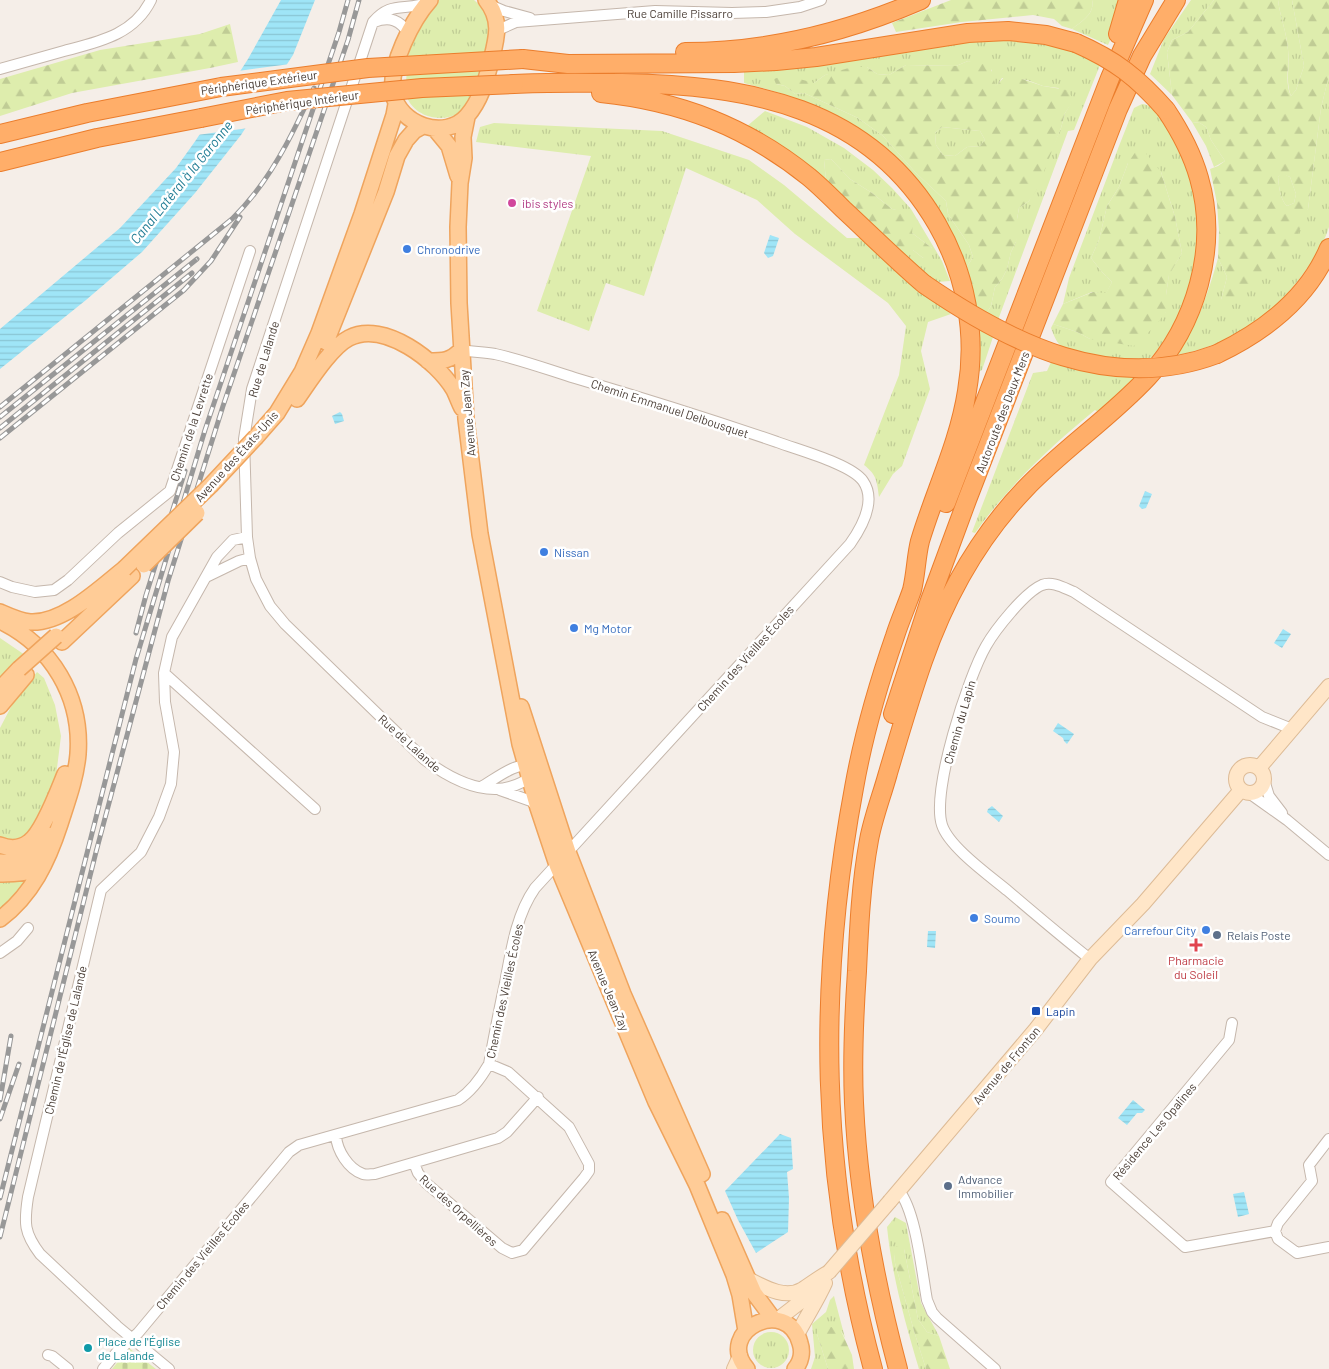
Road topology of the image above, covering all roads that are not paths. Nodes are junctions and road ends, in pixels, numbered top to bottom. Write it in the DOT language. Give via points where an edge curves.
graph roads {
  1 [pos="151,0"];
  2 [pos="821,0"];
  3 [pos="920,0"];
  4 [pos="1128,0"];
  5 [pos="1144,0"];
  6 [pos="1176,0"];
  7 [pos="429,2"];
  8 [pos="488,3"];
  9 [pos="538,20"];
  10 [pos="373,22"];
  11 [pos="498,30"];
  12 [pos="408,34"];
  13 [pos="523,59"];
  14 [pos="0,69"];
  15 [pos="516,83"];
  16 [pos="396,104"];
  17 [pos="466,117"];
  18 [pos="429,127"];
  19 [pos="0,134"];
  20 [pos="1078,161"];
  21 [pos="0,162"];
  22 [pos="460,183"];
  23 [pos="1329,248"];
  24 [pos="250,251"];
  25 [pos="461,350"];
  26 [pos="428,361"];
  27 [pos="297,399"];
  28 [pos="466,418"];
  29 [pos="258,442"];
  30 [pos="867,489"];
  31 [pos="247,536"];
  32 [pos="250,558"];
  33 [pos="128,572"];
  34 [pos="206,576"];
  35 [pos="0,582"];
  36 [pos="912,587"];
  37 [pos="0,612"];
  38 [pos="0,621"];
  39 [pos="0,630"];
  40 [pos="164,673"];
  41 [pos="1329,686"];
  42 [pos="3,697"];
  43 [pos="0,716"];
  44 [pos="1292,729"];
  45 [pos="532,770"];
  46 [pos="66,774"];
  47 [pos="1262,774"];
  48 [pos="481,786"];
  49 [pos="498,790"];
  50 [pos="1245,791"];
  51 [pos="538,808"];
  52 [pos="315,809"];
  53 [pos="1287,820"];
  54 [pos="869,838"];
  55 [pos="0,845"];
  56 [pos="568,852"];
  57 [pos="1329,855"];
  58 [pos="0,862"];
  59 [pos="44,864"];
  60 [pos="556,865"];
  61 [pos="0,874"];
  62 [pos="0,919"];
  63 [pos="28,928"];
  64 [pos="0,952"];
  65 [pos="1090,959"];
  66 [pos="1232,1022"];
  67 [pos="488,1064"];
  68 [pos="538,1097"];
  69 [pos="336,1136"];
  70 [pos="1329,1140"];
  71 [pos="414,1163"];
  72 [pos="894,1196"];
  73 [pos="1275,1231"];
  74 [pos="1329,1247"];
  75 [pos="830,1272"];
  76 [pos="748,1279"];
  77 [pos="775,1320"];
  78 [pos="746,1330"];
  79 [pos="797,1335"];
  80 [pos="131,1338"];
  81 [pos="48,1355"];
  82 [pos="799,1364"];
  83 [pos="740,1365"];
  84 [pos="68,1369"];
  85 [pos="103,1369"];
  86 [pos="169,1369"];
  87 [pos="873,1369"];
  88 [pos="898,1369"];
  89 [pos="994,1369"];
  1 -- 14 [label="street" via="139,19 102,41"];
  2 -- 9 [label="street, Rue Camille Pissarro" via="766,12 655,11"];
  3 -- 13 [label="highway" via="829,33 734,50 566,53"];
  4 -- 20 [label="highway"];
  5 -- 20 [label="highway, Autoroute des Deux Mers"];
  6 -- 54 [label="highway, Autoroute des Deux Mers" via="1142,56 1118,110 929,603 892,719"];
  7 -- 10 [label="street" via="416,7 390,8"];
  7 -- 12 [label="main road"];
  8 -- 9 [label="street, Rue Camille Pissarro"];
  8 -- 11 [label="main road" via="497,19"];
  9 -- 11 [label="street, Rue Camille Pissarro" via="511,23"];
  10 -- 12 [label="street" via="390,18 400,23"];
  10 -- 31 [label="street, Rue de Lalande" via="252,389 244,439"];
  11 -- 17 [label="main road" via="484,85 477,103"];
  12 -- 16 [label="main road" via="392,80"];
  13 -- 19 [label="highway, Périphérique Extérieur, bridge" via="368,68 221,87"];
  13 -- 54 [label="highway, bridge" via="568,64 768,62 968,33 1008,31 1046,34 1099,53 1142,82 1166,110 1192,156 1200,180 1207,224 1204,267 1186,320 1151,374 1023,491 966,566 938,621 923,660"];
  15 -- 21 [label="highway, Périphérique Intérieur, bridge" via="422,88 287,102 97,138"];
  15 -- 23 [label="highway, bridge" via="563,92 594,92 657,102 708,117 743,134 793,164 924,284 1000,331 1076,361 1142,368 1182,365 1217,354 1273,321 1309,284"];
  15 -- 36 [label="highway" via="693,87 727,90 781,102 834,123 857,137 890,163 922,199 946,240 967,303 970,368 964,409 919,544"];
  16 -- 18 [label="main road" via="404,115"];
  16 -- 29 [label="main road, Avenue des États-Unis" via="320,333 302,372"];
  17 -- 18 [label="main road" via="453,125"];
  17 -- 22 [label="main road, Avenue Jean Zay"];
  18 -- 22 [label="main road, Avenue Jean Zay" via="449,146"];
  18 -- 27 [label="main road, Avenue des États-Unis" via="414,131 397,156 331,330"];
  20 -- 36 [label="highway, Autoroute des Deux Mers"];
  22 -- 25 [label="main road, Avenue Jean Zay"];
  24 -- 35 [label="street, Chemin de la Levrette" via="170,491 54,590 35,592"];
  25 -- 26 [label="main road" via="452,358"];
  25 -- 28 [label="main road, Avenue Jean Zay"];
  25 -- 30 [label="street, Chemin Emmanuel Delbousquet" via="496,354 800,450 846,468 856,474"];
  26 -- 27 [label="main road" via="389,338 357,335 334,351"];
  26 -- 28 [label="main road" via="454,390"];
  27 -- 29 [label="main road, Avenue des États-Unis" via="284,418"];
  28 -- 45 [label="main road, Avenue Jean Zay" via="480,534 500,641"];
  29 -- 33 [label="main road, Avenue des États-Unis, bridge" via="176,536"];
  30 -- 56 [label="street, Chemin des Vieilles Écoles" via="867,514 850,544"];
  31 -- 32 [label="street, Rue de Lalande"];
  31 -- 34 [label="street, Chemin de l'Église de Lalande" via="233,540 225,547"];
  32 -- 34 [label="street"];
  32 -- 48 [label="street, Rue de Lalande" via="262,592 285,624 425,760 464,784"];
  33 -- 37 [label="main road" via="58,617 29,622"];
  33 -- 42 [label="main road, Avenue des États-Unis, bridge" via="23,672"];
  34 -- 40 [label="street, Chemin de l'Église de Lalande" via="172,637"];
  36 -- 87 [label="highway" via="867,729 855,782 836,907 829,998 834,1164 852,1279"];
  38 -- 59 [label="main road" via="23,635 52,663 72,698 77,725 78,754 69,797"];
  39 -- 46 [label="main road" via="36,656 56,686 67,726"];
  40 -- 52 [label="street"];
  40 -- 80 [label="street, Chemin de l'Église de Lalande" via="165,702 174,752 171,784 141,852 101,890 25,1217 26,1231 40,1254"];
  41 -- 44 [label="main road"];
  42 -- 43 [label="main road, Avenue des États-Unis"];
  44 -- 47 [label="main road"];
  44 -- 65 [label="street, Chemin du Lapin" via="1262,718 1074,592 1056,584 1043,584 1031,592 1001,625 986,646 969,684 949,750 939,800 942,825 958,849"];
  45 -- 48 [label="street" via="508,770"];
  45 -- 49 [label="street" via="512,787"];
  45 -- 51 [label="main road, Avenue Jean Zay"];
  45 -- 56 [label="main road, Avenue Jean Zay"];
  46 -- 55 [label="main road" via="30,842 19,848"];
  46 -- 58 [label="main road" via="61,798 41,848 20,862"];
  47 -- 50 [label="main road" via="1259,790"];
  47 -- 50 [label="main road" via="1251,764 1242,766 1236,773 1236,782"];
  47 -- 53 [label="street" via="1269,796"];
  48 -- 49 [label="street, Rue de Lalande"];
  49 -- 51 [label="street, Rue de Lalande" via="526,799"];
  50 -- 53 [label="street"];
  50 -- 65 [label="main road, Avenue de Fronton"];
  51 -- 60 [label="main road, Avenue Jean Zay"];
  53 -- 57 [label="street"];
  54 -- 88 [label="highway" via="860,912 853,1044 854,1104 872,1252"];
  56 -- 60 [label="street, Chemin des Vieilles Écoles"];
  56 -- 76 [label="main road, Avenue Jean Zay" via="623,994"];
  59 -- 61 [label="main road" via="26,873"];
  59 -- 62 [label="main road" via="23,899"];
  60 -- 67 [label="street, Chemin des Vieilles Écoles" via="535,888 520,918"];
  60 -- 78 [label="main road, Avenue Jean Zay" via="656,1102 697,1185 740,1295"];
  63 -- 64 [label="street" via="17,941"];
  65 -- 72 [label="main road, Avenue de Fronton" via="1036,1029"];
  66 -- 73 [label="street, Résidence Les Opalines" via="1229,1040 1111,1182 1185,1247"];
  67 -- 68 [label="street, Rue des Orpellières" via="508,1072"];
  67 -- 69 [label="street, Chemin des Vieilles Écoles" via="468,1094 458,1100"];
  68 -- 71 [label="street" via="498,1138"];
  68 -- 71 [label="street, Rue des Orpellières" via="569,1126 590,1171 523,1250 512,1253 502,1248 426,1183"];
  69 -- 71 [label="street" via="336,1143 346,1161 363,1174 375,1174"];
  69 -- 80 [label="street, Chemin des Vieilles Écoles" via="299,1145 289,1152"];
  70 -- 73 [label="street" via="1309,1165 1312,1181"];
  72 -- 75 [label="main road, Avenue de Fronton, bridge"];
  72 -- 89 [label="street" via="904,1196 910,1212 932,1312"];
  73 -- 74 [label="street" via="1278,1238 1297,1253"];
  75 -- 76 [label="main road, Avenue de Fronton" via="801,1291 789,1293 777,1293"];
  75 -- 77 [label="main road, Avenue de Fronton" via="799,1303"];
  75 -- 79 [label="main road, Avenue de Fronton"];
  76 -- 77 [label="main road, Avenue Jean Zay" via="754,1293"];
  77 -- 78 [label="main road" via="759,1321"];
  77 -- 79 [label="main road, Avenue Jean Zay" via="791,1327"];
  78 -- 83 [label="main road" via="739,1348"];
  79 -- 82 [label="main road" via="801,1344"];
  80 -- 85 [label="street"];
  80 -- 86 [label="street, Chemin de l'Église de Lalande"];
  81 -- 84 [label="street"];
}
